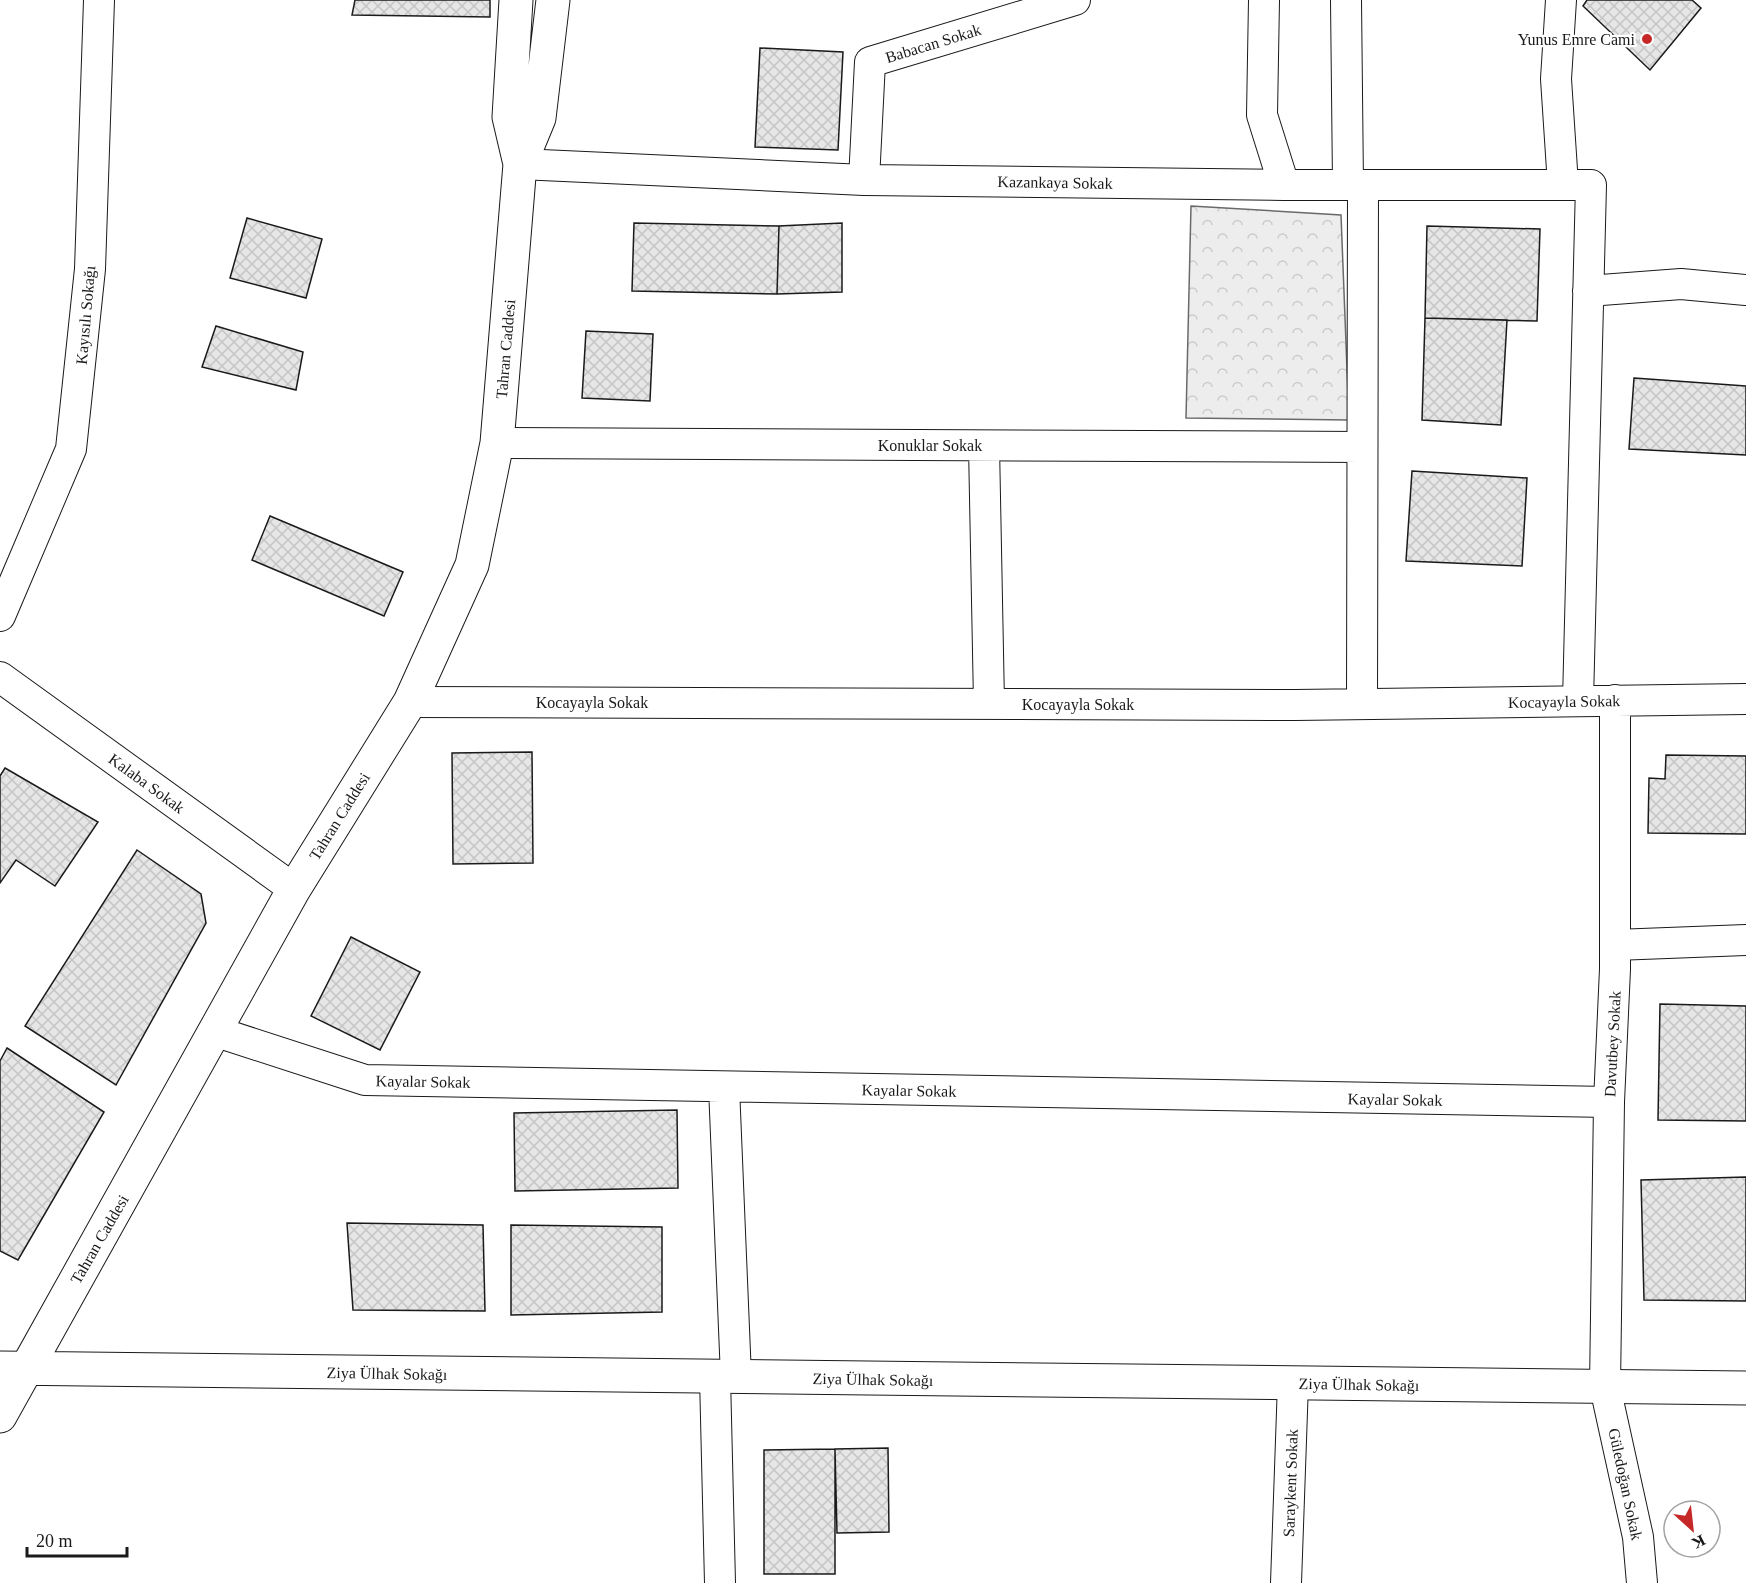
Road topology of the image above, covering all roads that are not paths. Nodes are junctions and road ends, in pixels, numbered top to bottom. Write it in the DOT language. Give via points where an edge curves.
graph roads {
  1 [pos="99,0"];
  2 [pos="516,0"];
  3 [pos="553,0"];
  4 [pos="1075,0"];
  5 [pos="1264,0"];
  6 [pos="1346,0"];
  7 [pos="1561,0"];
  8 [pos="519,164"];
  9 [pos="864,180"];
  10 [pos="1284,185"];
  11 [pos="1356,185"];
  12 [pos="1577,185"];
  13 [pos="1746,290"];
  14 [pos="1588,291"];
  15 [pos="497,443"];
  16 [pos="984,446"];
  17 [pos="1362,447"];
  18 [pos="0,616"];
  19 [pos="0,677"];
  20 [pos="1746,699"];
  21 [pos="1615,700"];
  22 [pos="1578,701"];
  23 [pos="410,702"];
  24 [pos="988,703"];
  25 [pos="1362,704"];
  26 [pos="294,889"];
  27 [pos="1746,940"];
  28 [pos="1615,945"];
  29 [pos="217,1032"];
  30 [pos="724,1087"];
  31 [pos="1609,1102"];
  32 [pos="13,1368"];
  33 [pos="725,1377"];
  34 [pos="1293,1383"];
  35 [pos="1605,1387"];
  36 [pos="1746,1388"];
  37 [pos="0,1416"];
  38 [pos="720,1583"];
  39 [pos="1286,1583"];
  40 [pos="1642,1583"];
  1 -- 18 [label="street, Kayısılı Sokağı" via="90,269 71,449"];
  2 -- 8 [label="street, Tahran Caddesi" via="509,117"];
  3 -- 8 [label="street, Tahran Caddesi" via="539,118"];
  4 -- 9 [label="street, Babacan Sokak" via="870,62"];
  5 -- 10 [label="street" via="1262,115"];
  6 -- 11 [label="street"];
  7 -- 12 [label="street" via="1557,79"];
  8 -- 9 [label="street, Kazankaya Sokak"];
  8 -- 15 [label="street, Tahran Caddesi"];
  9 -- 10 [label="street, Kazankaya Sokak"];
  10 -- 11 [label="street, Kazankaya Sokak"];
  11 -- 12 [label="street, Kazankaya Sokak"];
  11 -- 17 [label="street"];
  12 -- 14 [label="street"];
  13 -- 14 [label="street" via="1681,284"];
  14 -- 22 [label="street"];
  15 -- 16 [label="street, Konuklar Sokak"];
  15 -- 23 [label="street, Tahran Caddesi" via="472,565"];
  16 -- 17 [label="street, Konuklar Sokak"];
  16 -- 24 [label="street"];
  17 -- 25 [label="street"];
  19 -- 26 [label="street, Kalaba Sokak"];
  20 -- 21 [label="street, Kocayayla Sokak"];
  21 -- 22 [label="street, Kocayayla Sokak"];
  21 -- 28 [label="street, Davutbey Sokak"];
  22 -- 25 [label="street, Kocayayla Sokak"];
  23 -- 24 [label="street, Kocayayla Sokak"];
  23 -- 26 [label="street, Tahran Caddesi"];
  24 -- 25 [label="street, Kocayayla Sokak"];
  26 -- 29 [label="street, Tahran Caddesi"];
  27 -- 28 [label="street"];
  28 -- 31 [label="street, Davutbey Sokak"];
  29 -- 30 [label="street, Kayalar Sokak" via="365,1080"];
  29 -- 32 [label="street, Tahran Caddesi"];
  30 -- 31 [label="street, Kayalar Sokak"];
  30 -- 33 [label="street"];
  31 -- 35 [label="street, Davutbey Sokak"];
  32 -- 33 [label="street, Ziya Ülhak Sokağı"];
  32 -- 37 [label="street, Tahran Caddesi"];
  33 -- 34 [label="street, Ziya Ülhak Sokağı"];
  33 -- 38 [label="street"];
  34 -- 35 [label="street, Ziya Ülhak Sokağı"];
  34 -- 39 [label="street, Saraykent Sokak"];
  35 -- 36 [label="street, Ziya Ülhak Sokağı"];
  35 -- 40 [label="street, Güledoğan Sokak" via="1638,1537"];
}
